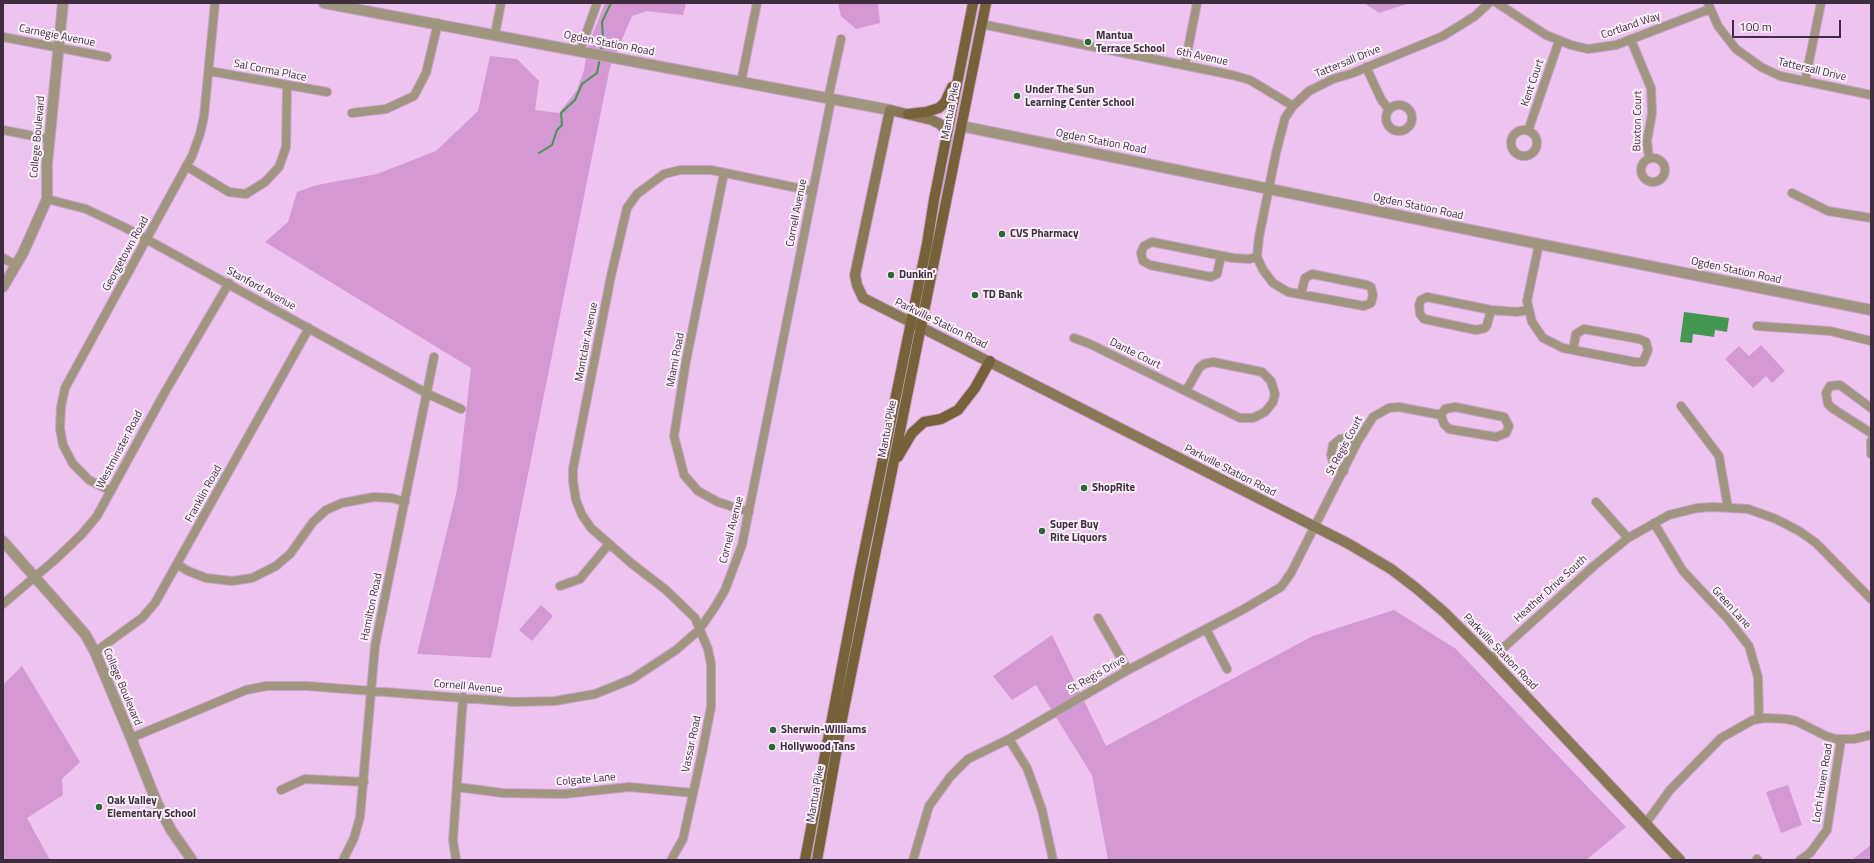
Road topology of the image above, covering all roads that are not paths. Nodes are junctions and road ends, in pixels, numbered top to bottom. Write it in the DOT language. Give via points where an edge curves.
graph roads {
  1 [pos="63,3"];
  2 [pos="215,3"];
  3 [pos="324,3"];
  4 [pos="501,3"];
  5 [pos="597,3"];
  6 [pos="757,3"];
  7 [pos="969,3"];
  8 [pos="973,3"];
  9 [pos="986,3"];
  10 [pos="1197,3"];
  11 [pos="1489,3"];
  12 [pos="1497,3"];
  13 [pos="1821,3"];
  14 [pos="1709,6"];
  15 [pos="438,23"];
  16 [pos="981,24"];
  17 [pos="495,34"];
  18 [pos="3,37"];
  19 [pos="841,39"];
  20 [pos="1631,40"];
  21 [pos="1559,41"];
  22 [pos="59,48"];
  23 [pos="580,51"];
  24 [pos="107,57"];
  25 [pos="1185,64"];
  26 [pos="1366,67"];
  27 [pos="209,71"];
  28 [pos="1805,81"];
  29 [pos="741,82"];
  30 [pos="287,85"];
  31 [pos="327,92"];
  32 [pos="1871,95"];
  33 [pos="830,99"];
  34 [pos="1293,106"];
  35 [pos="890,110"];
  36 [pos="1389,110"];
  37 [pos="352,113"];
  38 [pos="908,114"];
  39 [pos="961,126"];
  40 [pos="3,130"];
  41 [pos="947,131"];
  42 [pos="1528,131"];
  43 [pos="49,139"];
  44 [pos="1649,158"];
  45 [pos="186,166"];
  46 [pos="724,173"];
  47 [pos="1269,188"];
  48 [pos="812,191"];
  49 [pos="1792,193"];
  50 [pos="47,199"];
  51 [pos="1871,218"];
  52 [pos="147,239"];
  53 [pos="1539,244"];
  54 [pos="1221,256"];
  55 [pos="1257,257"];
  56 [pos="3,258"];
  57 [pos="16,265"];
  58 [pos="228,284"];
  59 [pos="3,287"];
  60 [pos="1301,294"];
  61 [pos="1491,310"];
  62 [pos="1528,310"];
  63 [pos="1871,310"];
  64 [pos="915,324"];
  65 [pos="1757,326"];
  66 [pos="309,328"];
  67 [pos="1074,338"];
  68 [pos="1871,341"];
  69 [pos="1573,350"];
  70 [pos="434,357"];
  71 [pos="990,362"];
  72 [pos="1186,391"];
  73 [pos="428,394"];
  74 [pos="1682,406"];
  75 [pos="1871,408"];
  76 [pos="461,409"];
  77 [pos="1442,415"];
  78 [pos="1871,433"];
  79 [pos="1358,441"];
  80 [pos="1871,441"];
  81 [pos="1871,454"];
  82 [pos="1344,471"];
  83 [pos="892,472"];
  84 [pos="111,490"];
  85 [pos="405,502"];
  86 [pos="1596,502"];
  87 [pos="1728,508"];
  88 [pos="748,512"];
  89 [pos="1654,523"];
  90 [pos="1315,528"];
  91 [pos="1628,538"];
  92 [pos="3,541"];
  93 [pos="609,544"];
  94 [pos="177,564"];
  95 [pos="35,576"];
  96 [pos="560,586"];
  97 [pos="1871,599"];
  98 [pos="3,604"];
  99 [pos="1098,618"];
  100 [pos="1206,629"];
  101 [pos="699,630"];
  102 [pos="95,652"];
  103 [pos="1491,659"];
  104 [pos="1227,669"];
  105 [pos="1128,670"];
  106 [pos="372,692"];
  107 [pos="463,697"];
  108 [pos="1759,719"];
  109 [pos="1871,735"];
  110 [pos="131,738"];
  111 [pos="1010,739"];
  112 [pos="1841,740"];
  113 [pos="364,782"];
  114 [pos="457,787"];
  115 [pos="281,790"];
  116 [pos="693,793"];
  117 [pos="1646,823"];
  118 [pos="192,860"];
  119 [pos="343,860"];
  120 [pos="456,860"];
  121 [pos="671,860"];
  122 [pos="805,860"];
  123 [pos="817,860"];
  124 [pos="913,860"];
  125 [pos="1053,860"];
  126 [pos="1680,860"];
  127 [pos="1800,860"];
  1 -- 22 [label="street, College Boulevard"];
  2 -- 27 [label="street, Georgetown Road"];
  3 -- 15 [label="street, Ogden Station Road"];
  4 -- 17 [label="street"];
  5 -- 23 [label="street"];
  6 -- 29 [label="street"];
  7 -- 38 [label="main road" via="953,82 945,102 934,110"];
  8 -- 41 [label="main road, Mantua Pike"];
  9 -- 16 [label="main road, Mantua Pike"];
  10 -- 25 [label="street"];
  11 -- 26 [label="street, Tattersall Drive" via="1475,16 1443,36"];
  12 -- 21 [label="street, Cortland Way" via="1531,27"];
  13 -- 28 [label="street"];
  14 -- 20 [label="street, Cortland Way"];
  14 -- 28 [label="street, Tattersall Drive" via="1718,26 1736,49 1761,67 1780,76"];
  15 -- 17 [label="street, Ogden Station Road"];
  15 -- 37 [label="street" via="426,72 414,96 386,109"];
  16 -- 25 [label="street, 6th Avenue"];
  16 -- 39 [label="main road, Mantua Pike"];
  17 -- 23 [label="street, Ogden Station Road"];
  18 -- 22 [label="street, Carnegie Avenue"];
  19 -- 33 [label="street, Cornell Avenue"];
  20 -- 21 [label="street, Cortland Way" via="1607,48 1580,48"];
  20 -- 44 [label="street, Buxton Court" via="1651,88 1652,113 1647,141"];
  21 -- 42 [label="street, Kent Court"];
  22 -- 24 [label="street, Carnegie Avenue"];
  22 -- 43 [label="street, College Boulevard"];
  23 -- 29 [label="street, Ogden Station Road"];
  25 -- 34 [label="street, 6th Avenue" via="1250,80"];
  26 -- 34 [label="street, Tattersall Drive" via="1318,86 1302,96"];
  26 -- 36 [label="street"];
  27 -- 30 [label="street, Sal Corma Place"];
  27 -- 45 [label="street, Georgetown Road" via="200,134"];
  28 -- 32 [label="street, Tattersall Drive"];
  29 -- 33 [label="street, Ogden Station Road"];
  30 -- 31 [label="street, Sal Corma Place"];
  30 -- 45 [label="street" via="286,147 279,168 265,182 246,194 229,192"];
  33 -- 35 [label="street, Ogden Station Road"];
  33 -- 48 [label="street, Cornell Avenue"];
  34 -- 47 [label="street, Tattersall Drive" via="1285,118 1280,133"];
  35 -- 38 [label="main road"];
  35 -- 64 [label="main road, Parkville Station Road" via="856,275 857,285 863,298"];
  38 -- 41 [label="main road" via="932,120"];
  39 -- 47 [label="street, Ogden Station Road"];
  39 -- 64 [label="main road, Mantua Pike"];
  40 -- 43 [label="street"];
  41 -- 64 [label="main road, Mantua Pike"];
  43 -- 50 [label="street, College Boulevard" via="46,164"];
  45 -- 52 [label="street, Georgetown Road"];
  46 -- 48 [label="street, Montclair Avenue"];
  46 -- 88 [label="street, Miami Road" via="686,361 674,436 684,475 690,482 708,497"];
  46 -- 93 [label="street, Montclair Avenue" via="698,169 664,174 638,194 627,208 623,220 573,469 576,500 582,515 591,528"];
  47 -- 53 [label="street, Ogden Station Road"];
  47 -- 55 [label="street, Tattersall Drive"];
  48 -- 88 [label="street, Cornell Avenue"];
  49 -- 51 [label="street" via="1828,211"];
  50 -- 52 [label="street, Stanford Avenue" via="86,209"];
  50 -- 57 [label="street, College Boulevard"];
  52 -- 58 [label="street, Stanford Avenue"];
  52 -- 84 [label="street, Georgetown Road" via="65,388 61,407 60,428 63,445 73,464 89,480"];
  53 -- 62 [label="street" via="1528,294"];
  53 -- 63 [label="street, Ogden Station Road"];
  54 -- 54 [label="street" via="1152,242 1144,246 1141,254 1143,261 1150,265 1211,277 1217,274"];
  54 -- 55 [label="street" via="1241,259"];
  55 -- 60 [label="street" via="1273,283 1288,292"];
  56 -- 57 [label="street"];
  57 -- 59 [label="street, College Boulevard"];
  58 -- 66 [label="street, Stanford Avenue"];
  58 -- 84 [label="street, Westminster Road" via="164,392"];
  60 -- 60 [label="street" via="1364,306 1371,303 1373,295 1367,285 1312,274 1305,278"];
  61 -- 61 [label="street" via="1487,325 1481,330 1427,320 1418,308 1421,300 1427,297"];
  61 -- 62 [label="street"];
  62 -- 69 [label="street" via="1544,338 1554,345"];
  64 -- 71 [label="main road, Parkville Station Road"];
  64 -- 83 [label="main road, Mantua Pike"];
  64 -- 122 [label="main road, Mantua Pike" via="860,572"];
  65 -- 68 [label="street" via="1830,331"];
  66 -- 73 [label="street, Stanford Avenue"];
  66 -- 94 [label="street, Franklin Road"];
  67 -- 72 [label="street, Dante Court"];
  69 -- 69 [label="street" via="1635,362 1643,362 1648,350 1646,342 1638,339 1584,329 1576,334"];
  70 -- 73 [label="street, Hamilton Road"];
  71 -- 83 [label="main road" via="958,410 940,419 924,422 912,433"];
  71 -- 90 [label="main road, Parkville Station Road"];
  72 -- 72 [label="street, Dante Court" via="1244,419 1258,417 1265,412 1273,402 1275,394 1271,381 1262,372 1213,362 1199,368"];
  73 -- 76 [label="street, Stanford Avenue"];
  73 -- 85 [label="street, Hamilton Road"];
  74 -- 87 [label="street" via="1719,456"];
  75 -- 78 [label="street" via="1840,385 1830,386 1826,393 1828,404 1832,408"];
  77 -- 77 [label="street" via="1444,424 1449,429 1496,437 1506,434 1509,426 1504,417 1456,407 1445,409"];
  77 -- 79 [label="street, St Regis Court" via="1409,407 1389,408 1373,417"];
  79 -- 82 [label="street, St Regis Court"];
  79 -- 82 [label="street" via="1346,438 1333,445 1333,462"];
  80 -- 81 [label="street"];
  82 -- 90 [label="street, St Regis Court"];
  83 -- 123 [label="main road, Mantua Pike"];
  84 -- 95 [label="street, Westminster Road" via="97,516 82,534"];
  85 -- 94 [label="street" via="374,497 342,503 326,510 313,522 290,554 276,566 252,578 232,581 206,578 195,575"];
  85 -- 106 [label="street, Hamilton Road" via="375,646"];
  86 -- 91 [label="street"];
  87 -- 89 [label="street, Heather Drive South" via="1714,506 1682,511"];
  87 -- 97 [label="street, Heather Drive South" via="1758,511 1799,531 1816,543"];
  88 -- 101 [label="street, Cornell Avenue" via="736,565 725,590"];
  89 -- 91 [label="street, Heather Drive South"];
  89 -- 108 [label="street, Green Lane" via="1683,571 1728,619 1749,646 1758,677"];
  90 -- 100 [label="street, St Regis Drive" via="1281,587"];
  90 -- 103 [label="main road, Parkville Station Road" via="1375,559 1416,588"];
  91 -- 103 [label="street, Heather Drive South"];
  92 -- 95 [label="street, College Boulevard"];
  93 -- 96 [label="street" via="580,579"];
  93 -- 101 [label="street, Montclair Avenue" via="683,604 695,618"];
  94 -- 102 [label="street, Franklin Road" via="155,603 142,618"];
  95 -- 98 [label="street, Westminster Road"];
  95 -- 102 [label="street, College Boulevard" via="85,634"];
  99 -- 105 [label="street"];
  100 -- 104 [label="street"];
  100 -- 105 [label="street, St Regis Drive"];
  101 -- 107 [label="street, Cornell Avenue" via="652,667 632,679 595,694 535,702"];
  101 -- 116 [label="street, Vassar Road" via="708,649 712,687 711,707"];
  102 -- 110 [label="street, College Boulevard"];
  103 -- 117 [label="main road, Parkville Station Road"];
  105 -- 111 [label="street, St Regis Drive"];
  106 -- 107 [label="street, Cornell Avenue"];
  106 -- 110 [label="street, Cornell Avenue" via="307,686 267,686 246,690"];
  106 -- 113 [label="street, Hamilton Road"];
  107 -- 114 [label="street"];
  108 -- 112 [label="street" via="1796,721 1826,736"];
  108 -- 117 [label="street" via="1743,724 1722,738 1670,790"];
  109 -- 112 [label="street"];
  110 -- 118 [label="street, College Boulevard" via="157,803 171,830"];
  111 -- 124 [label="street, St Regis Drive" via="968,759 950,776 929,806"];
  111 -- 125 [label="street" via="1038,797"];
  112 -- 127 [label="street, Loch Haven Road" via="1827,830 1810,853"];
  113 -- 115 [label="street" via="305,779"];
  113 -- 119 [label="street, Hamilton Road" via="358,826"];
  114 -- 116 [label="street, Colgate Lane" via="503,793 564,794 629,787"];
  114 -- 120 [label="street" via="453,840"];
  116 -- 121 [label="street, Vassar Road" via="683,839"];
  117 -- 126 [label="main road, Parkville Station Road"];
}
